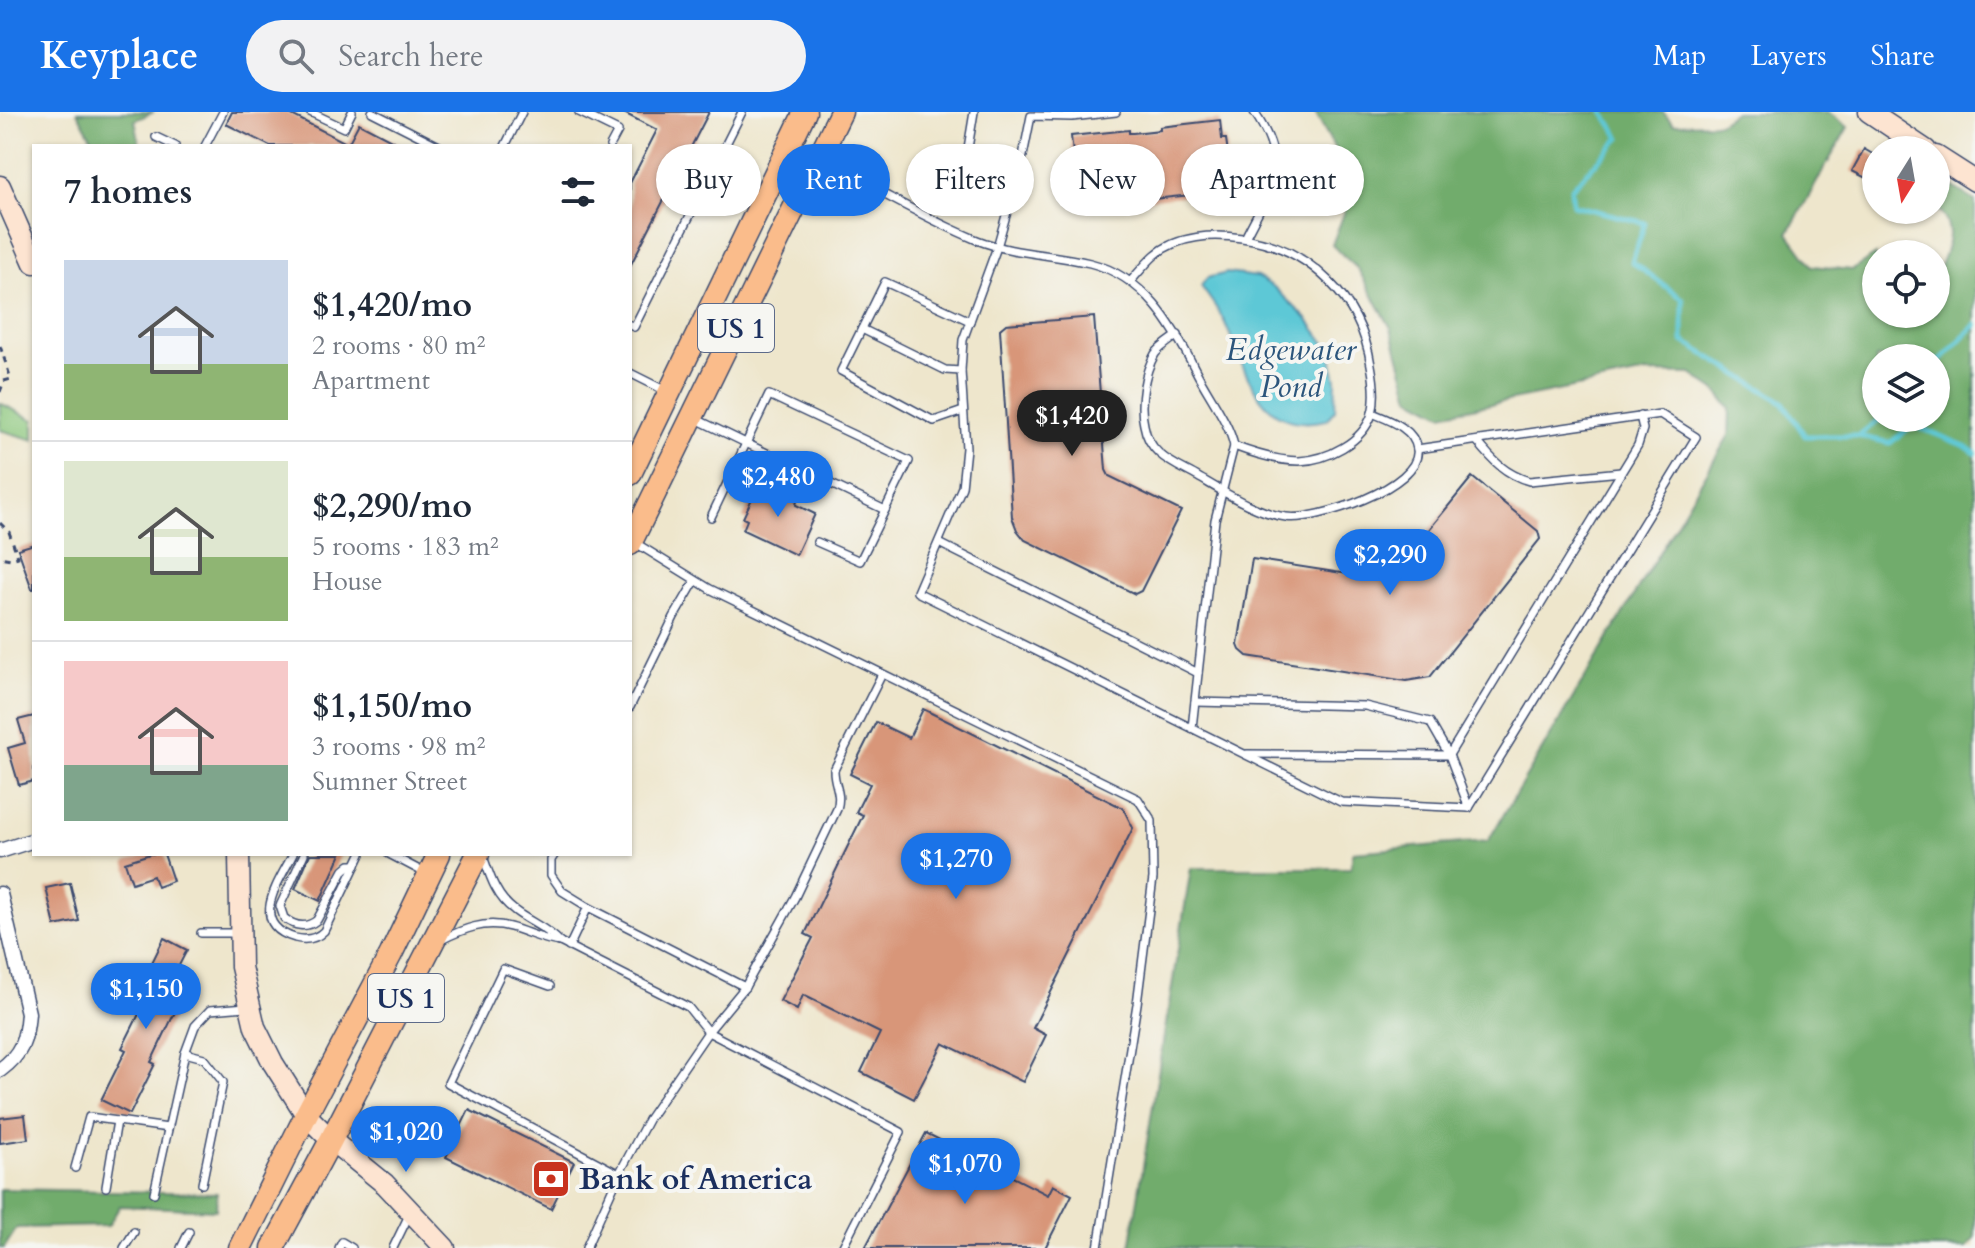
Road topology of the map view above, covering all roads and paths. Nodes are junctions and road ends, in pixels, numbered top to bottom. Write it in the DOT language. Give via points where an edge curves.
graph roads {
  1 [pos="223,112"];
  2 [pos="310,112"];
  3 [pos="352,112"];
  4 [pos="372,112"];
  5 [pos="522,112"];
  6 [pos="579,112"];
  7 [pos="742,112"];
  8 [pos="805,112"];
  9 [pos="841,112"];
  10 [pos="974,112"];
  11 [pos="1116,112"];
  12 [pos="1254,112"];
  13 [pos="1869,112"];
  14 [pos="1032,114"];
  15 [pos="1905,136"];
  16 [pos="158,144"];
  17 [pos="171,144"];
  18 [pos="206,144"];
  19 [pos="435,144"];
  20 [pos="506,144"];
  21 [pos="611,144"];
  22 [pos="825,144"];
  23 [pos="969,144"];
  24 [pos="1025,144"];
  25 [pos="1950,165"];
  26 [pos="1975,181"];
  27 [pos="1,191"];
  28 [pos="890,196"];
  29 [pos="789,216"];
  30 [pos="1006,216"];
  31 [pos="1245,238"];
  32 [pos="997,247"];
  33 [pos="32,259"];
  34 [pos="1130,282"];
  35 [pos="970,321"];
  36 [pos="632,326"];
  37 [pos="862,329"];
  38 [pos="1178,335"];
  39 [pos="0,346"];
  40 [pos="961,371"];
  41 [pos="632,374"];
  42 [pos="0,392"];
  43 [pos="670,393"];
  44 [pos="963,411"];
  45 [pos="1372,413"];
  46 [pos="1640,416"];
  47 [pos="692,417"];
  48 [pos="1477,441"];
  49 [pos="748,443"];
  50 [pos="1234,446"];
  51 [pos="1417,449"];
  52 [pos="632,470"];
  53 [pos="1621,472"];
  54 [pos="1221,490"];
  55 [pos="885,510"];
  56 [pos="711,517"];
  57 [pos="0,523"];
  58 [pos="632,540"];
  59 [pos="817,542"];
  60 [pos="632,543"];
  61 [pos="939,543"];
  62 [pos="0,557"];
  63 [pos="695,581"];
  64 [pos="1198,673"];
  65 [pos="882,674"];
  66 [pos="1195,702"];
  67 [pos="632,703"];
  68 [pos="1192,728"];
  69 [pos="1245,754"];
  70 [pos="1449,755"];
  71 [pos="1469,808"];
  72 [pos="32,841"];
  73 [pos="0,851"];
  74 [pos="239,856"];
  75 [pos="292,856"];
  76 [pos="303,856"];
  77 [pos="360,856"];
  78 [pos="393,856"];
  79 [pos="438,856"];
  80 [pos="479,856"];
  81 [pos="481,856"];
  82 [pos="554,856"];
  83 [pos="356,865"];
  84 [pos="429,875"];
  85 [pos="0,894"];
  86 [pos="588,907"];
  87 [pos="201,933"];
  88 [pos="240,933"];
  89 [pos="560,942"];
  90 [pos="434,944"];
  91 [pos="569,947"];
  92 [pos="550,986"];
  93 [pos="745,987"];
  94 [pos="248,1007"];
  95 [pos="708,1032"];
  96 [pos="185,1053"];
  97 [pos="0,1070"];
  98 [pos="306,1115"];
  99 [pos="117,1121"];
  100 [pos="168,1128"];
  101 [pos="331,1140"];
  102 [pos="75,1168"];
  103 [pos="619,1174"];
  104 [pos="202,1184"];
  105 [pos="106,1187"];
  106 [pos="154,1193"];
  107 [pos="411,1211"];
  108 [pos="134,1232"];
  109 [pos="189,1232"];
  110 [pos="277,1247"];
  111 [pos="124,1248"];
  112 [pos="181,1248"];
  113 [pos="240,1248"];
  114 [pos="339,1248"];
  115 [pos="352,1248"];
  116 [pos="393,1248"];
  117 [pos="445,1248"];
  118 [pos="586,1248"];
  119 [pos="842,1248"];
  120 [pos="1098,1248"];
  1 -- 18 [label="lane"];
  2 -- 3 [label="lane" via="344,128"];
  4 -- 19 [label="lane"];
  5 -- 20 [label="lane"];
  6 -- 21 [label="lane" via="618,131"];
  7 -- 36 [label="lane"];
  8 -- 43 [label="main road, US 1"];
  9 -- 22 [label="main road, US 1"];
  10 -- 23 [label="lane"];
  11 -- 14 [label="lane"];
  12 -- 31 [label="lane" via="1269,134 1274,175"];
  13 -- 15 [label="main road"];
  14 -- 24 [label="lane"];
  16 -- 17 [label="lane" via="156,137"];
  25 -- 26 [label="main road"];
  27 -- 33 [label="main road"];
  28 -- 32 [label="lane"];
  29 -- 47 [label="main road, US 1"];
  30 -- 32 [label="lane"];
  31 -- 34 [label="lane" via="1215,235 1175,244 1156,254"];
  31 -- 45 [label="lane" via="1300,257 1341,294 1369,349"];
  32 -- 34 [label="lane" via="1090,263"];
  32 -- 35 [label="lane"];
  34 -- 38 [label="lane" via="1157,305"];
  35 -- 37 [label="lane" via="885,282"];
  35 -- 40 [label="lane"];
  37 -- 40 [label="lane" via="945,370"];
  37 -- 44 [label="lane" via="841,371 934,421"];
  38 -- 50 [label="lane" via="1230,429"];
  38 -- 54 [label="lane" via="1156,352 1147,376 1141,412 1145,432 1155,452"];
  39 -- 42 [label="path" via="11,379 4,381"];
  40 -- 44 [label="lane"];
  41 -- 43 [label="lane"];
  43 -- 52 [label="main road, US 1"];
  44 -- 61 [label="lane" via="962,487"];
  45 -- 50 [label="lane" via="1362,433 1324,456 1301,461 1274,458"];
  45 -- 51 [label="lane" via="1404,429"];
  46 -- 48 [label="lane"];
  46 -- 53 [label="lane" via="1638,445"];
  46 -- 71 [label="lane" via="1660,414 1696,437"];
  47 -- 49 [label="lane"];
  47 -- 58 [label="main road, US 1"];
  48 -- 51 [label="lane"];
  48 -- 53 [label="lane" via="1496,465 1529,481"];
  49 -- 55 [label="lane"];
  49 -- 55 [label="lane" via="769,395 909,461"];
  49 -- 56 [label="lane"];
  50 -- 54 [label="lane"];
  51 -- 54 [label="lane" via="1409,471 1386,489 1311,517 1286,517"];
  53 -- 70 [label="lane"];
  54 -- 64 [label="lane"];
  55 -- 59 [label="lane" via="860,561"];
  57 -- 62 [label="path" via="18,557"];
  60 -- 63 [label="lane"];
  61 -- 64 [label="lane"];
  61 -- 68 [label="lane" via="917,592"];
  63 -- 65 [label="lane"];
  63 -- 67 [label="lane"];
  64 -- 66 [label="lane"];
  65 -- 93 [label="lane" via="834,770 841,797 837,809"];
  65 -- 120 [label="lane" via="1138,799 1152,821 1153,878"];
  66 -- 68 [label="lane"];
  66 -- 70 [label="lane" via="1365,706 1430,722"];
  68 -- 69 [label="lane"];
  69 -- 70 [label="lane"];
  69 -- 71 [label="lane" via="1341,802"];
  70 -- 71 [label="lane"];
  72 -- 73 [label="street"];
  74 -- 88 [label="main road"];
  75 -- 83 [label="lane" via="271,898 269,914 280,931 301,939 324,931"];
  76 -- 83 [label="lane" via="280,906 284,918 299,925 317,920 344,870"];
  77 -- 83 [label="lane"];
  78 -- 84 [label="lane"];
  79 -- 84 [label="main road, US 1"];
  80 -- 90 [label="main road, US 1"];
  81 -- 89 [label="lane" via="498,894"];
  82 -- 86 [label="lane" via="551,875 562,891"];
  84 -- 98 [label="main road, US 1"];
  85 -- 97 [label="street" via="28,1013 16,1058"];
  86 -- 91 [label="lane"];
  86 -- 93 [label="lane"];
  87 -- 88 [label="lane"];
  88 -- 94 [label="main road"];
  89 -- 90 [label="lane" via="491,924 464,929"];
  89 -- 91 [label="lane"];
  90 -- 101 [label="main road, US 1"];
  91 -- 95 [label="lane" via="688,1007"];
  92 -- 103 [label="lane" via="503,969 448,1083"];
  93 -- 95 [label="lane"];
  94 -- 96 [label="lane" via="210,1010 195,1026"];
  94 -- 98 [label="main road" via="273,1063"];
  95 -- 103 [label="lane" via="649,1118"];
  95 -- 119 [label="lane" via="901,1132"];
  96 -- 100 [label="lane"];
  96 -- 104 [label="lane" via="204,1058 223,1082"];
  98 -- 101 [label="main road"];
  98 -- 113 [label="main road, US 1"];
  99 -- 100 [label="lane"];
  99 -- 102 [label="lane" via="89,1117"];
  99 -- 105 [label="lane"];
  100 -- 106 [label="lane"];
  101 -- 107 [label="main road"];
  101 -- 110 [label="main road, US 1"];
  103 -- 118 [label="lane"];
  107 -- 116 [label="lane"];
  107 -- 117 [label="main road"];
  108 -- 111 [label="lane"];
  109 -- 112 [label="lane"];
  114 -- 115 [label="lane" via="342,1242"];
}
